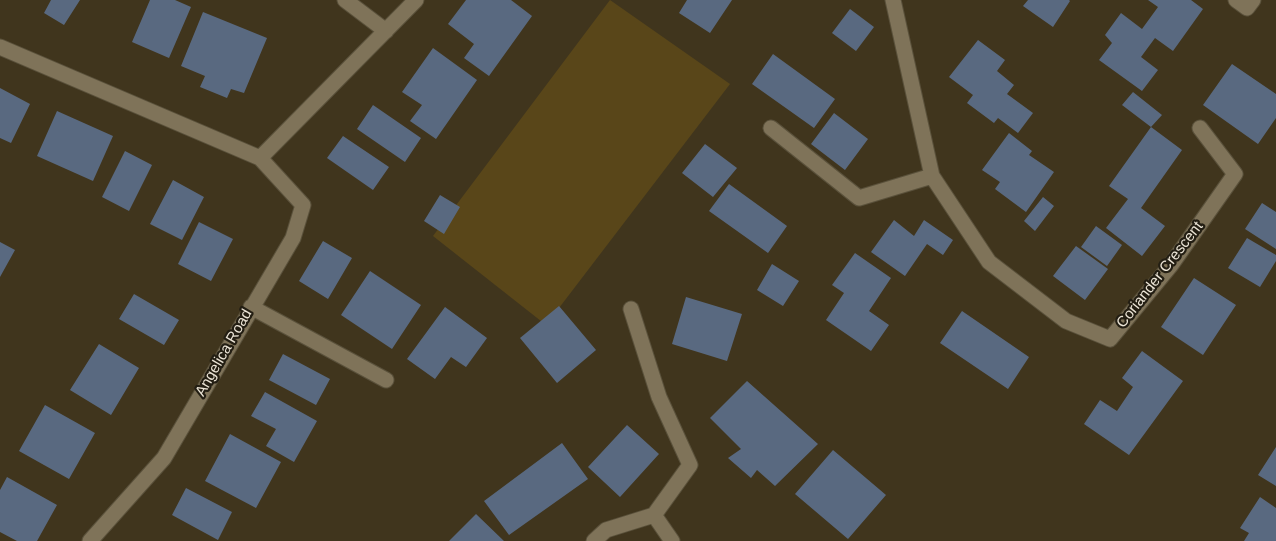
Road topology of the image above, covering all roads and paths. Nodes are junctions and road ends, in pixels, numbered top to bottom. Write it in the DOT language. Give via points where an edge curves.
graph roads {
  1 [pos="345,0"];
  2 [pos="416,0"];
  3 [pos="893,0"];
  4 [pos="1236,0"];
  5 [pos="1253,0"];
  6 [pos="386,31"];
  7 [pos="0,47"];
  8 [pos="771,128"];
  9 [pos="1200,128"];
  10 [pos="260,158"];
  11 [pos="932,176"];
  12 [pos="251,307"];
  13 [pos="631,309"];
  14 [pos="386,380"];
  15 [pos="654,515"];
  16 [pos="90,541"];
  17 [pos="594,541"];
  18 [pos="672,541"];
  1 -- 6 [label="street"];
  2 -- 6 [label="street"];
  3 -- 11 [label="street, Coriander Crescent"];
  4 -- 5 [label="street" via="1247,8"];
  6 -- 10 [label="street"];
  7 -- 10 [label="street, Angelica Road"];
  8 -- 11 [label="street" via="859,198"];
  9 -- 11 [label="street, Coriander Crescent" via="1235,174 1171,265 1110,339 1066,321 989,262"];
  10 -- 12 [label="street, Angelica Road" via="303,205 293,238"];
  12 -- 14 [label="street"];
  12 -- 16 [label="street, Angelica Road" via="164,458"];
  13 -- 15 [label="street" via="658,397 690,465"];
  15 -- 17 [label="street" via="606,530"];
  15 -- 18 [label="street"];
}
